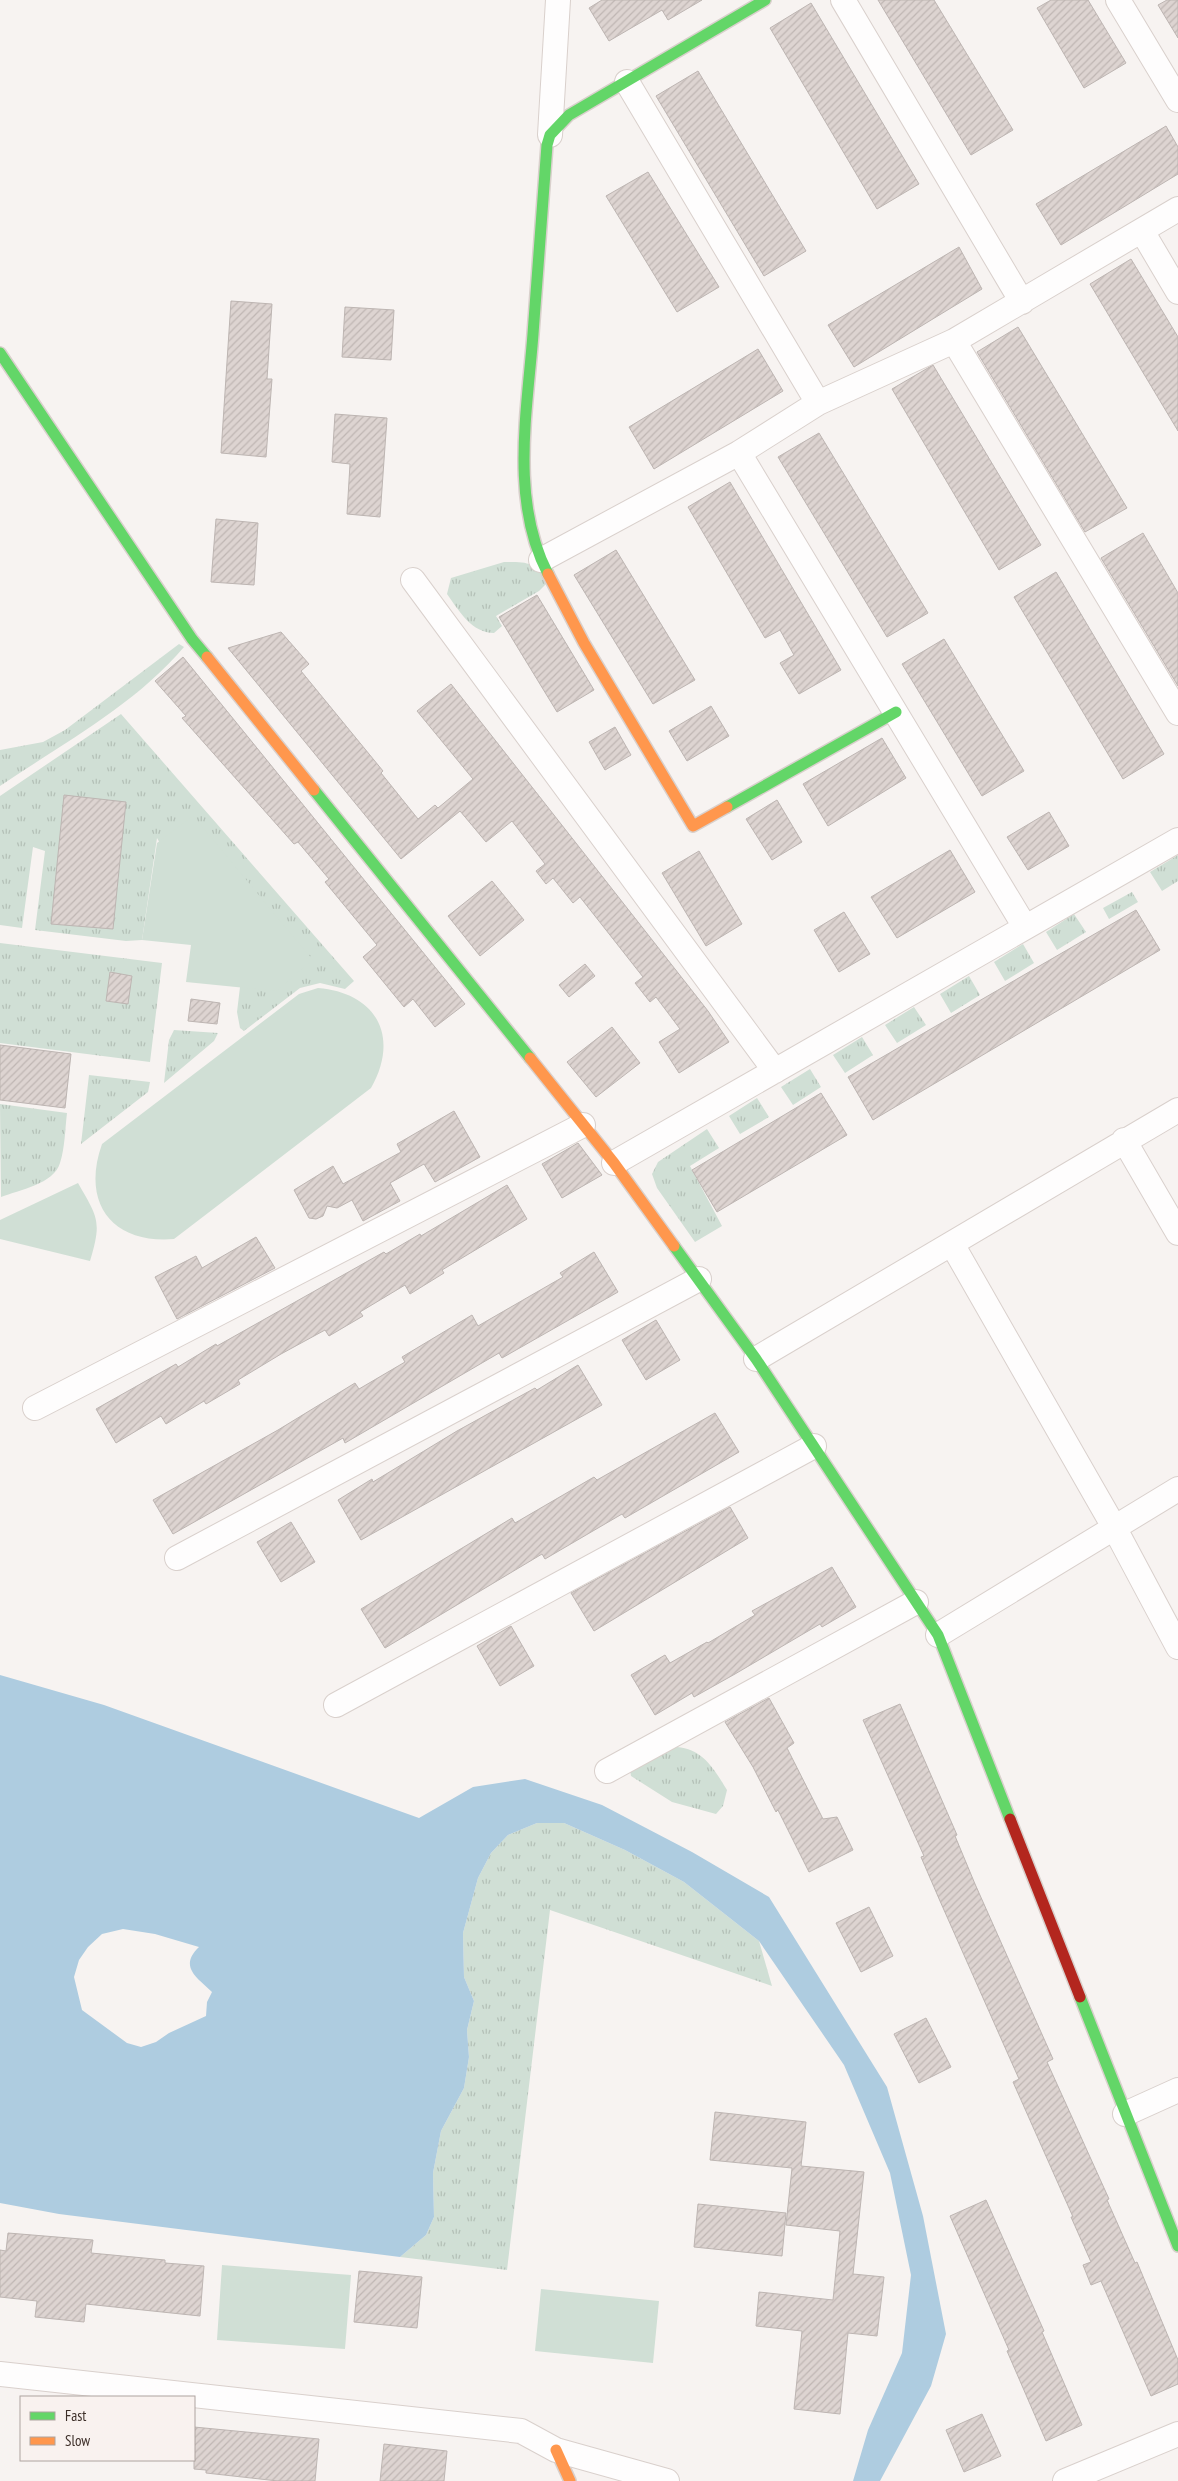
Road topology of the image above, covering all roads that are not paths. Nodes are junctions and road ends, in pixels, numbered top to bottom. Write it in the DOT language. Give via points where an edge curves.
graph roads {
  1 [pos="558,0"];
  2 [pos="765,0"];
  3 [pos="843,0"];
  4 [pos="1118,0"];
  5 [pos="627,82"];
  6 [pos="1178,100"];
  7 [pos="550,134"];
  8 [pos="1178,209"];
  9 [pos="1142,231"];
  10 [pos="1178,292"];
  11 [pos="1022,302"];
  12 [pos="954,341"];
  13 [pos="0,354"];
  14 [pos="818,404"];
  15 [pos="739,453"];
  16 [pos="541,560"];
  17 [pos="413,580"];
  18 [pos="896,712"];
  19 [pos="1178,713"];
  20 [pos="1178,840"];
  21 [pos="1025,927"];
  22 [pos="775,1071"];
  23 [pos="1178,1110"];
  24 [pos="583,1125"];
  25 [pos="1124,1140"];
  26 [pos="614,1163"];
  27 [pos="1178,1233"];
  28 [pos="952,1244"];
  29 [pos="699,1279"];
  30 [pos="756,1359"];
  31 [pos="35,1408"];
  32 [pos="814,1446"];
  33 [pos="1178,1489"];
  34 [pos="1114,1527"];
  35 [pos="177,1558"];
  36 [pos="916,1602"];
  37 [pos="938,1635"];
  38 [pos="1178,1647"];
  39 [pos="336,1705"];
  40 [pos="607,1771"];
  41 [pos="1178,2090"];
  42 [pos="1125,2114"];
  43 [pos="1178,2246"];
  44 [pos="0,2374"];
  45 [pos="1178,2434"];
  46 [pos="556,2450"];
  47 [pos="570,2481"];
  48 [pos="667,2481"];
  49 [pos="1064,2481"];
  1 -- 7 [label="street"];
  2 -- 5 [label="street"];
  3 -- 11 [label="street"];
  4 -- 6 [label="street"];
  5 -- 7 [label="street" via="569,115"];
  5 -- 14 [label="street"];
  7 -- 16 [label="street" via="525,443 526,506"];
  8 -- 9 [label="street"];
  9 -- 10 [label="street"];
  9 -- 11 [label="street"];
  11 -- 12 [label="street"];
  12 -- 14 [label="street"];
  12 -- 19 [label="street"];
  13 -- 24 [label="street" via="188,634"];
  14 -- 15 [label="street"];
  15 -- 16 [label="street"];
  15 -- 18 [label="street"];
  16 -- 18 [label="street" via="584,643 693,826"];
  17 -- 22 [label="street"];
  18 -- 21 [label="street"];
  20 -- 21 [label="street"];
  21 -- 22 [label="street"];
  22 -- 26 [label="street"];
  23 -- 25 [label="street"];
  24 -- 26 [label="street"];
  24 -- 31 [label="street"];
  25 -- 27 [label="street"];
  25 -- 28 [label="street"];
  26 -- 29 [label="street"];
  28 -- 30 [label="street"];
  28 -- 34 [label="street"];
  29 -- 30 [label="street"];
  29 -- 35 [label="street"];
  30 -- 32 [label="street"];
  32 -- 36 [label="street"];
  32 -- 39 [label="street"];
  33 -- 34 [label="street"];
  34 -- 37 [label="street"];
  34 -- 38 [label="street"];
  36 -- 37 [label="street"];
  36 -- 40 [label="street"];
  37 -- 42 [label="street"];
  41 -- 42 [label="street"];
  42 -- 43 [label="street"];
  44 -- 46 [label="street" via="521,2432"];
  45 -- 49 [label="street"];
  46 -- 47 [label="street"];
  46 -- 48 [label="street"];
}
